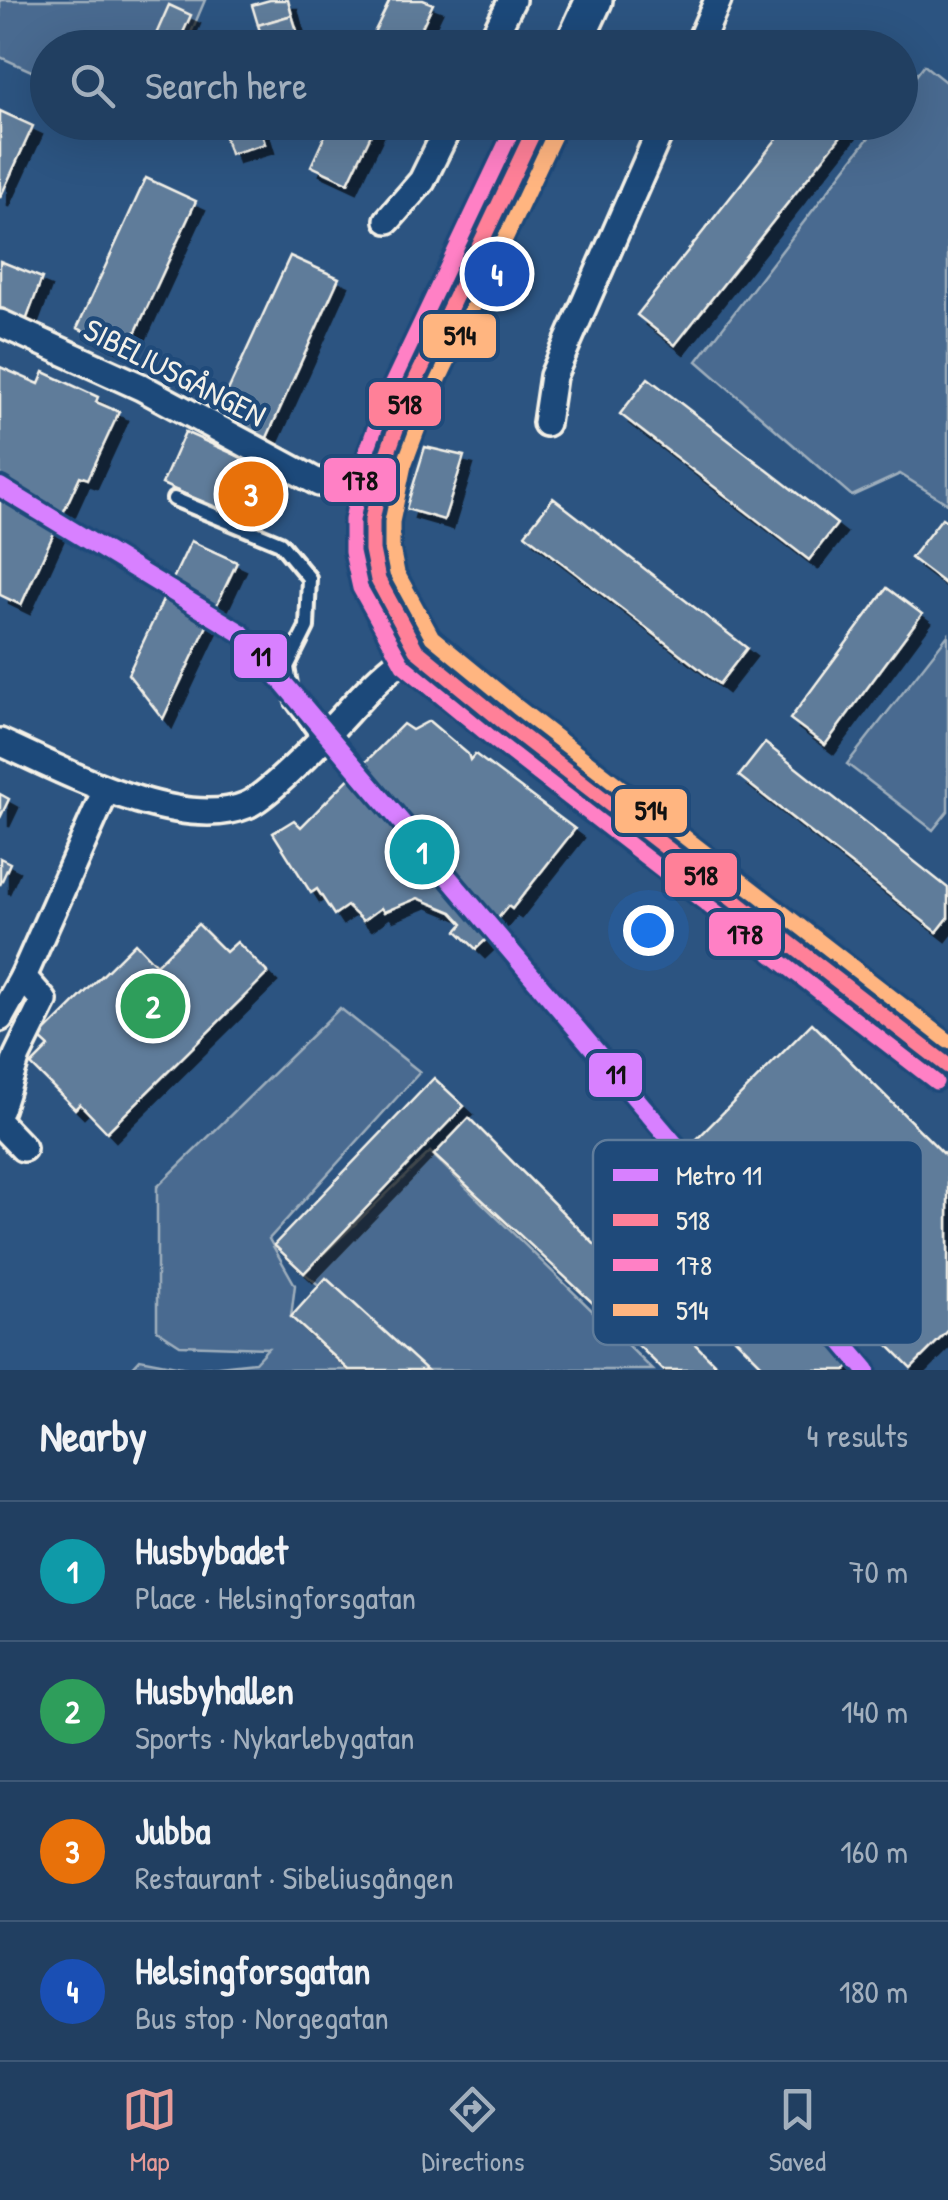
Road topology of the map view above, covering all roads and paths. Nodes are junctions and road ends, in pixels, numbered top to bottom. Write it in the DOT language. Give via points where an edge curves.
graph roads {
  1 [pos="512,0"];
  2 [pos="594,0"];
  3 [pos="718,0"];
  4 [pos="497,30"];
  5 [pos="580,30"];
  6 [pos="705,30"];
  7 [pos="442,140"];
  8 [pos="529,140"];
  9 [pos="656,140"];
  10 [pos="388,220"];
  11 [pos="0,323"];
  12 [pos="546,423"];
  13 [pos="319,483"];
  14 [pos="174,499"];
  15 [pos="416,650"];
  16 [pos="321,740"];
  17 [pos="0,742"];
  18 [pos="106,790"];
  19 [pos="23,978"];
  20 [pos="0,1018"];
  21 [pos="948,1066"];
  22 [pos="0,1109"];
  23 [pos="0,1124"];
  24 [pos="23,1148"];
  1 -- 4 [label="street"];
  2 -- 5 [label="street"];
  3 -- 6 [label="street"];
  7 -- 10 [label="street" via="422,181"];
  8 -- 15 [label="street" via="406,401 382,475 372,520 375,565"];
  9 -- 12 [label="street" via="553,376"];
  11 -- 13 [label="street, SIBELIUSGÅNGEN" via="141,387"];
  14 -- 16 [label="lane" via="280,543 308,578 307,628 287,667 293,702"];
  15 -- 16 [label="street" via="386,670"];
  15 -- 21 [label="street"];
  16 -- 18 [label="street" via="250,804 221,812 186,811"];
  17 -- 18 [label="street"];
  18 -- 19 [label="street"];
  19 -- 20 [label="street"];
  19 -- 22 [label="street" via="44,1001"];
  23 -- 24 [label="street"];
}
